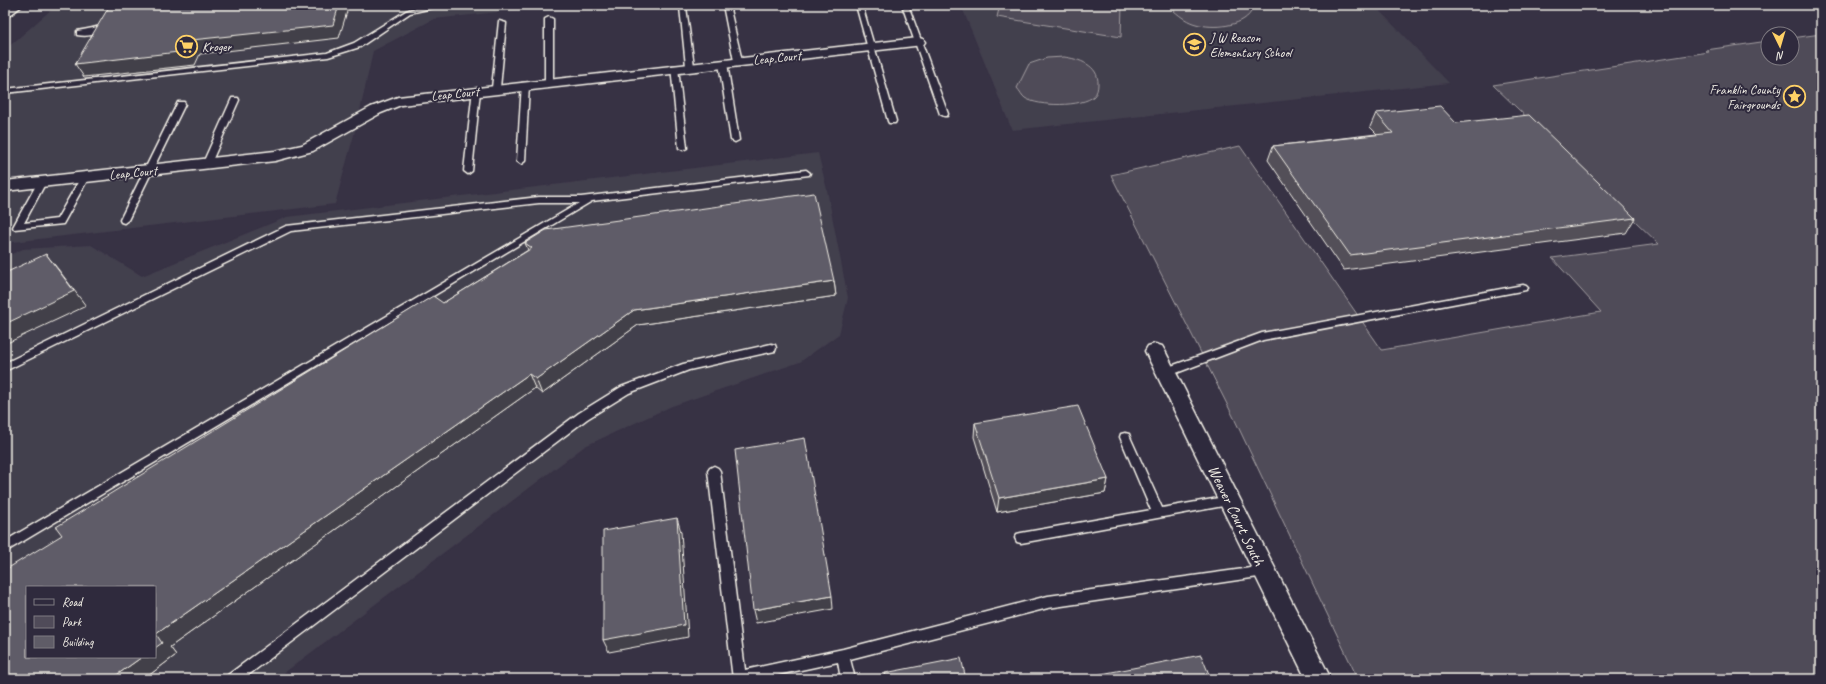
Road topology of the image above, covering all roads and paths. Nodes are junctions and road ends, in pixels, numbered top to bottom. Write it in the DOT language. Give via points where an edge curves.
graph roads {
  1 [pos="15,5"];
  2 [pos="120,5"];
  3 [pos="442,5"];
  4 [pos="726,5"];
  5 [pos="859,5"];
  6 [pos="905,5"];
  7 [pos="683,7"];
  8 [pos="5,12"];
  9 [pos="549,19"];
  10 [pos="502,23"];
  11 [pos="80,33"];
  12 [pos="918,42"];
  13 [pos="870,47"];
  14 [pos="738,61"];
  15 [pos="723,62"];
  16 [pos="690,66"];
  17 [pos="674,68"];
  18 [pos="549,82"];
  19 [pos="525,85"];
  20 [pos="496,88"];
  21 [pos="5,91"];
  22 [pos="476,91"];
  23 [pos="235,100"];
  24 [pos="181,104"];
  25 [pos="944,114"];
  26 [pos="892,121"];
  27 [pos="735,140"];
  28 [pos="683,148"];
  29 [pos="521,161"];
  30 [pos="207,163"];
  31 [pos="149,170"];
  32 [pos="468,171"];
  33 [pos="806,173"];
  34 [pos="85,177"];
  35 [pos="42,182"];
  36 [pos="5,186"];
  37 [pos="591,198"];
  38 [pos="124,220"];
  39 [pos="1523,288"];
  40 [pos="771,348"];
  41 [pos="1155,351"];
  42 [pos="5,367"];
  43 [pos="1167,372"];
  44 [pos="1125,438"];
  45 [pos="714,471"];
  46 [pos="1230,501"];
  47 [pos="1159,514"];
  48 [pos="1021,538"];
  49 [pos="5,547"];
  50 [pos="1265,571"];
  51 [pos="843,655"];
  52 [pos="233,679"];
  53 [pos="848,679"];
  54 [pos="1319,679"];
  1 -- 8 [label="street"];
  2 -- 11 [label="lane" via="109,25 101,30"];
  3 -- 21 [label="lane" via="408,12 357,45 328,55"];
  4 -- 14 [label="lane"];
  5 -- 13 [label="lane"];
  6 -- 12 [label="lane"];
  7 -- 16 [label="lane"];
  9 -- 18 [label="lane"];
  10 -- 20 [label="lane"];
  12 -- 13 [label="street, Leap Court"];
  12 -- 25 [label="lane"];
  13 -- 14 [label="street, Leap Court"];
  13 -- 26 [label="lane"];
  14 -- 15 [label="street, Leap Court"];
  15 -- 16 [label="street, Leap Court"];
  15 -- 27 [label="lane"];
  16 -- 17 [label="street, Leap Court"];
  17 -- 18 [label="street, Leap Court"];
  17 -- 28 [label="lane"];
  18 -- 19 [label="street, Leap Court"];
  19 -- 20 [label="street, Leap Court"];
  19 -- 29 [label="lane"];
  20 -- 22 [label="street, Leap Court"];
  22 -- 30 [label="street, Leap Court" via="398,101 376,110 307,148 275,156"];
  22 -- 32 [label="lane"];
  23 -- 30 [label="lane"];
  24 -- 31 [label="lane"];
  30 -- 31 [label="street, Leap Court"];
  31 -- 34 [label="street, Leap Court"];
  31 -- 38 [label="lane"];
  33 -- 37 [label="lane"];
  34 -- 35 [label="street, Leap Court"];
  34 -- 35 [label="lane" via="60,222 16,227"];
  35 -- 36 [label="street, Leap Court"];
  37 -- 42 [label="lane" via="539,200 289,228"];
  37 -- 49 [label="lane"];
  39 -- 43 [label="lane" via="1262,337"];
  40 -- 52 [label="lane" via="687,367 625,390 583,416"];
  41 -- 43 [label="street, Weaver Court South"];
  43 -- 46 [label="street, Weaver Court South"];
  44 -- 47 [label="lane"];
  45 -- 51 [label="lane" via="739,677"];
  46 -- 47 [label="lane"];
  46 -- 50 [label="street, Weaver Court South"];
  47 -- 48 [label="lane"];
  50 -- 51 [label="lane" via="1048,602"];
  50 -- 54 [label="street, Weaver Court South"];
  51 -- 53 [label="lane"];
}
